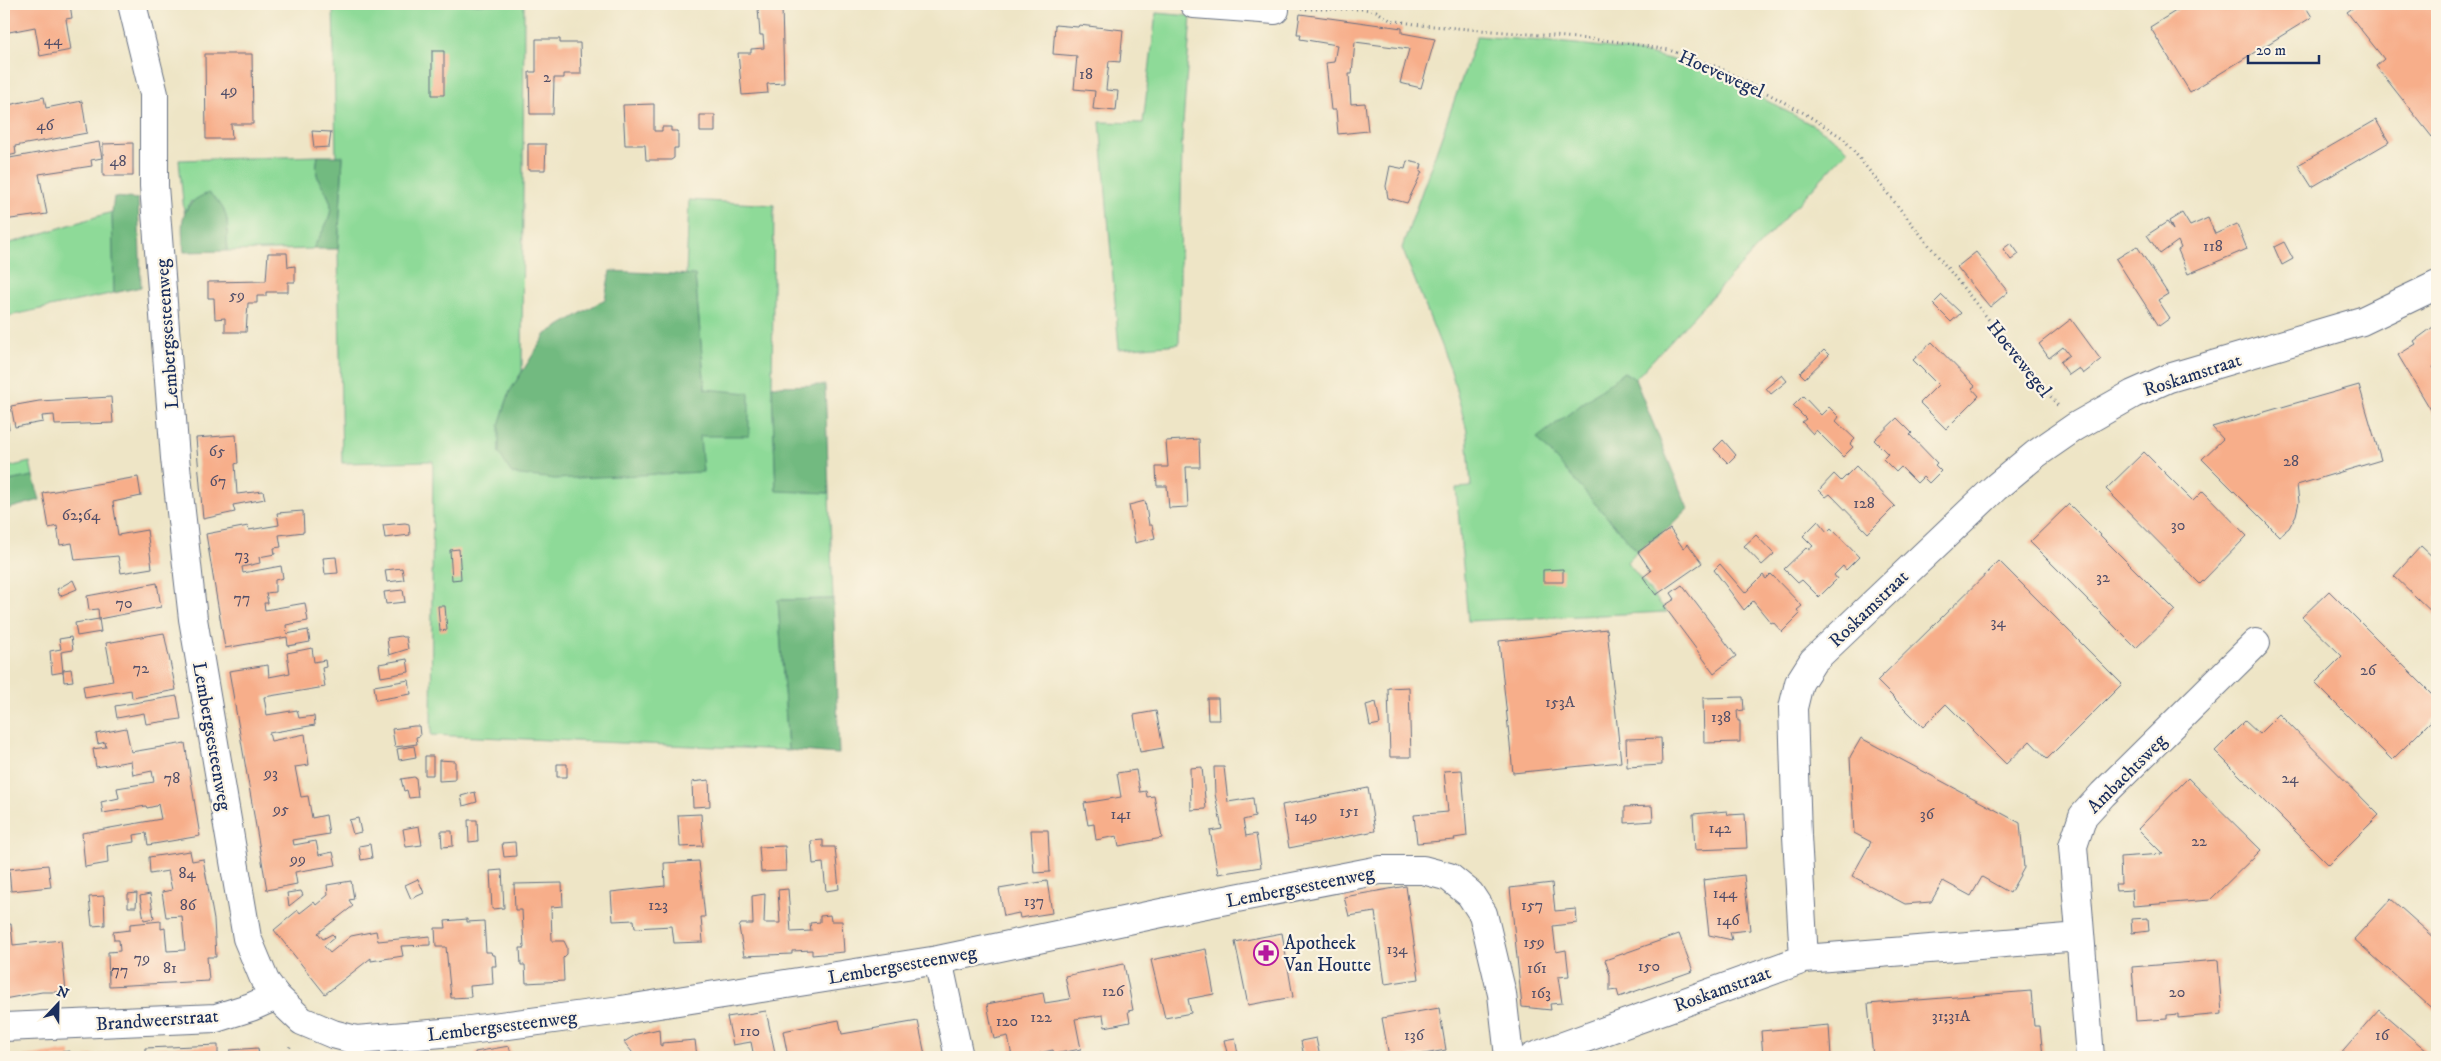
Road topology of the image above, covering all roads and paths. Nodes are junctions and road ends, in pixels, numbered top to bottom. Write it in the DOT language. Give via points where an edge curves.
graph roads {
  1 [pos="132,4"];
  2 [pos="1194,4"];
  3 [pos="1275,10"];
  4 [pos="2437,285"];
  5 [pos="2075,427"];
  6 [pos="2256,643"];
  7 [pos="2080,937"];
  8 [pos="1804,958"];
  9 [pos="938,960"];
  10 [pos="276,996"];
  11 [pos="4,1027"];
  12 [pos="959,1057"];
  13 [pos="1509,1057"];
  14 [pos="1533,1057"];
  15 [pos="2090,1057"];
  1 -- 10 [label="street, Lembergsesteenweg" via="154,94 154,186 175,458 193,619 247,938 265,981"];
  2 -- 3 [label="street"];
  3 -- 5 [label="path, Hoevewegel" via="1364,9 1376,11 1390,20 1421,25 1613,41 1669,50 1720,68 1843,138"];
  4 -- 5 [label="street, Roskamstraat" via="2362,321 2169,378"];
  5 -- 8 [label="street, Roskamstraat" via="1995,488 1919,558 1813,661 1800,683 1793,708"];
  6 -- 7 [label="street, Ambachtsweg" via="2083,816 2073,846"];
  7 -- 8 [label="street"];
  7 -- 15 [label="street, Ambachtsweg"];
  8 -- 14 [label="street, Roskamstraat"];
  9 -- 10 [label="street, Lembergsesteenweg" via="622,1010 455,1032 356,1040 302,1021"];
  9 -- 12 [label="street"];
  9 -- 13 [label="street, Lembergsesteenweg" via="1380,870 1423,870 1449,877 1470,894 1483,914 1502,994"];
  10 -- 11 [label="street, Brandweerstraat" via="216,1018"];
}
